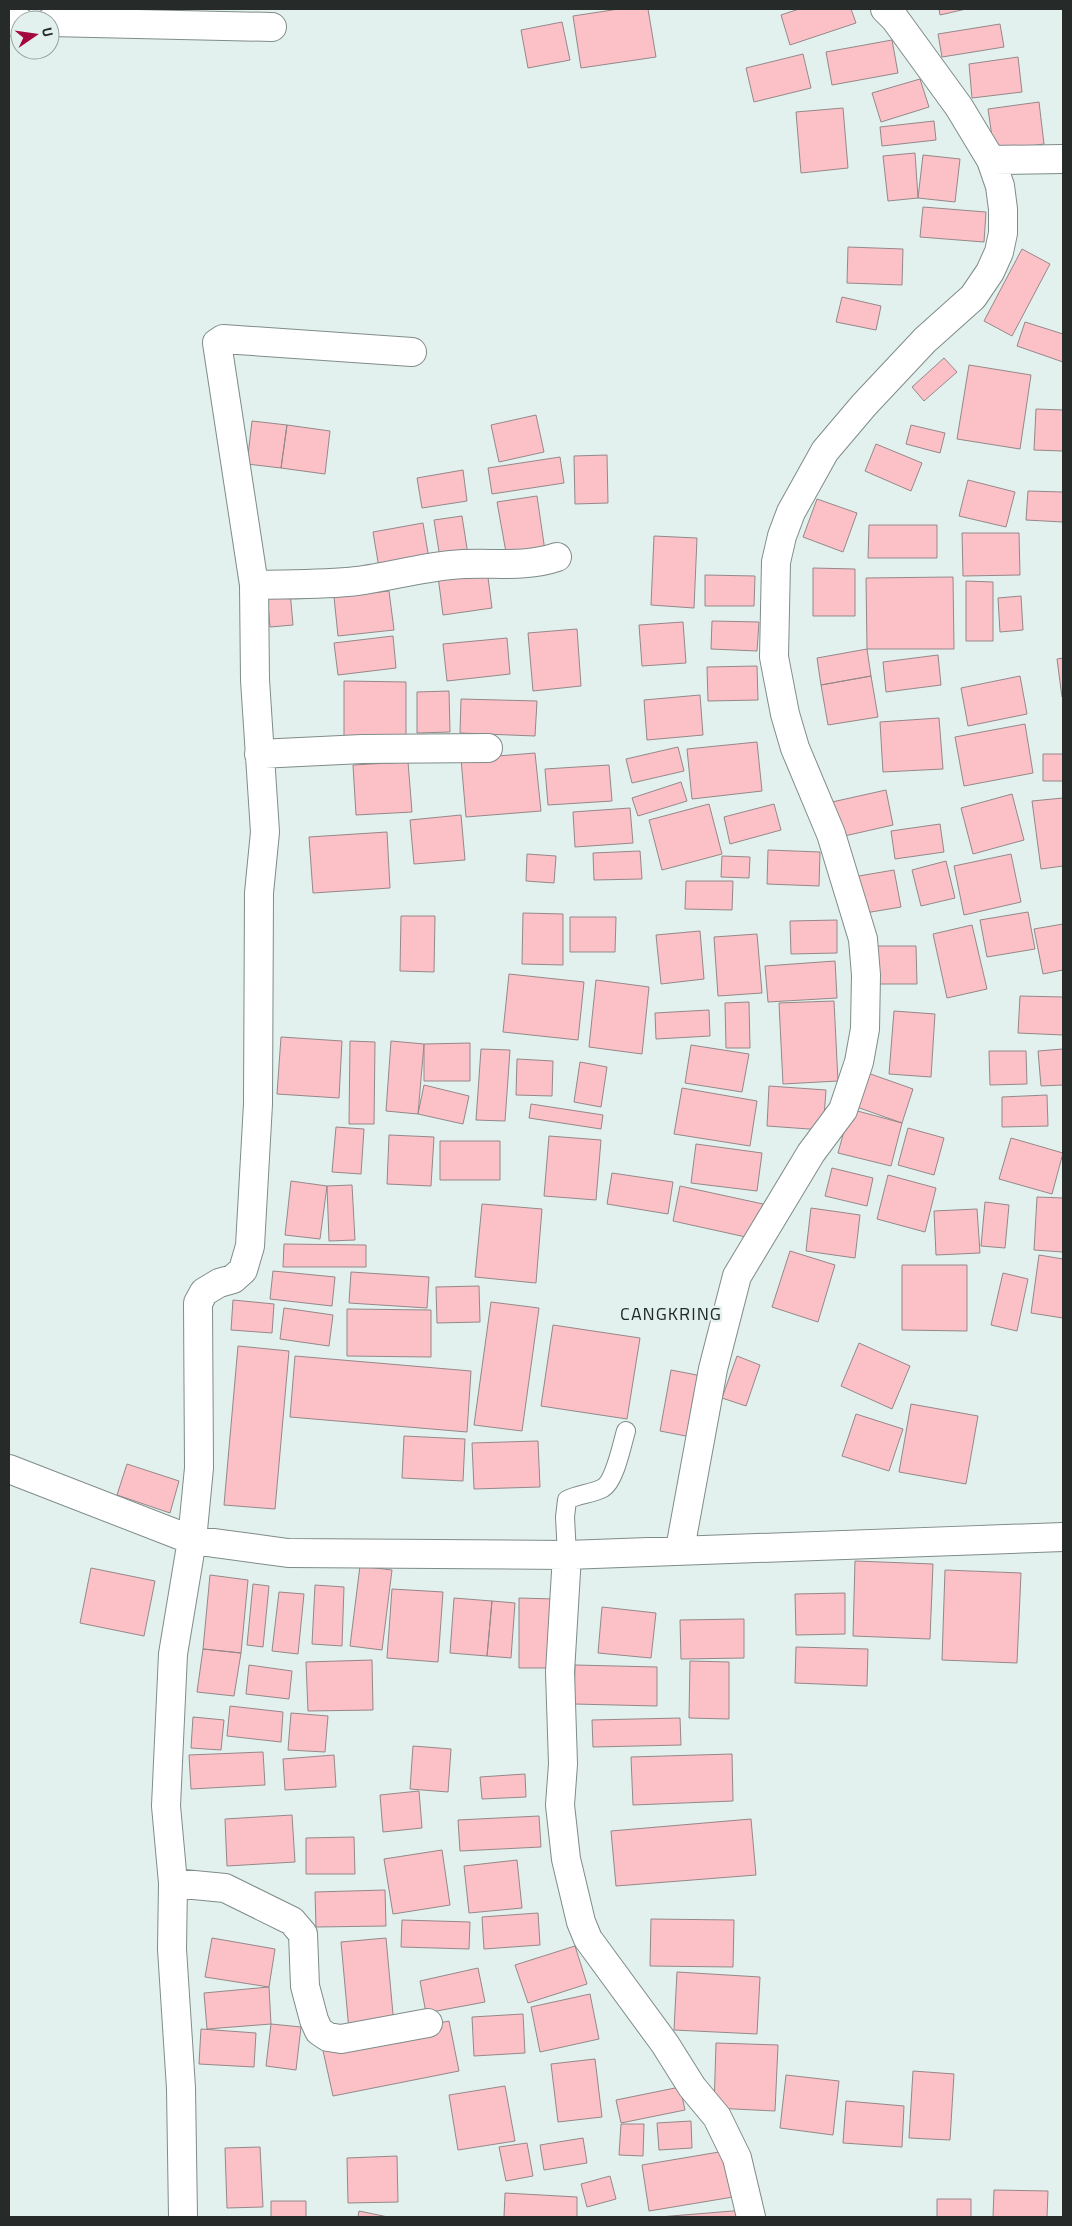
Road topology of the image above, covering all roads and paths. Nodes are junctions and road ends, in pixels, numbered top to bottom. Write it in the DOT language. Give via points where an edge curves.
graph roads {
  1 [pos="885,9"];
  2 [pos="60,22"];
  3 [pos="272,27"];
  4 [pos="1063,159"];
  5 [pos="991,160"];
  6 [pos="412,352"];
  7 [pos="556,557"];
  8 [pos="254,585"];
  9 [pos="488,748"];
  10 [pos="259,754"];
  11 [pos="626,1431"];
  12 [pos="9,1469"];
  13 [pos="1063,1537"];
  14 [pos="192,1540"];
  15 [pos="680,1549"];
  16 [pos="567,1555"];
  17 [pos="173,1883"];
  18 [pos="428,2024"];
  19 [pos="183,2217"];
  20 [pos="751,2217"];
  1 -- 5 [label="street" via="959,107"];
  2 -- 3 [label="street"];
  4 -- 5 [label="street"];
  5 -- 15 [label="street" via="1000,186 1003,225 999,252 990,272 973,297 925,340 825,451 791,512 776,562 774,657 795,748 831,834 863,939 865,1029 843,1110 811,1153 738,1276 713,1369"];
  6 -- 8 [label="street" via="223,339 217,343"];
  7 -- 8 [label="street" via="542,562 510,565 481,562 449,565 356,581"];
  8 -- 10 [label="street"];
  9 -- 10 [label="street"];
  10 -- 14 [label="street" via="265,832 259,893 258,1104 250,1246 243,1270 233,1279 204,1292 198,1303 199,1468"];
  11 -- 16 [label="lane" via="605,1487 567,1500"];
  12 -- 14 [label="street"];
  13 -- 15 [label="street"];
  14 -- 16 [label="street" via="288,1553"];
  14 -- 17 [label="street" via="173,1654 166,1806"];
  15 -- 16 [label="street"];
  16 -- 20 [label="street" via="560,1672 563,1764 560,1805 566,1859 581,1922 588,1939 665,2044 692,2087 717,2117 737,2158"];
  17 -- 18 [label="street" via="225,1888 292,1921 303,1934 305,1986 314,2020 328,2037 341,2039"];
  17 -- 19 [label="street" via="172,1949 181,2088"];
}
